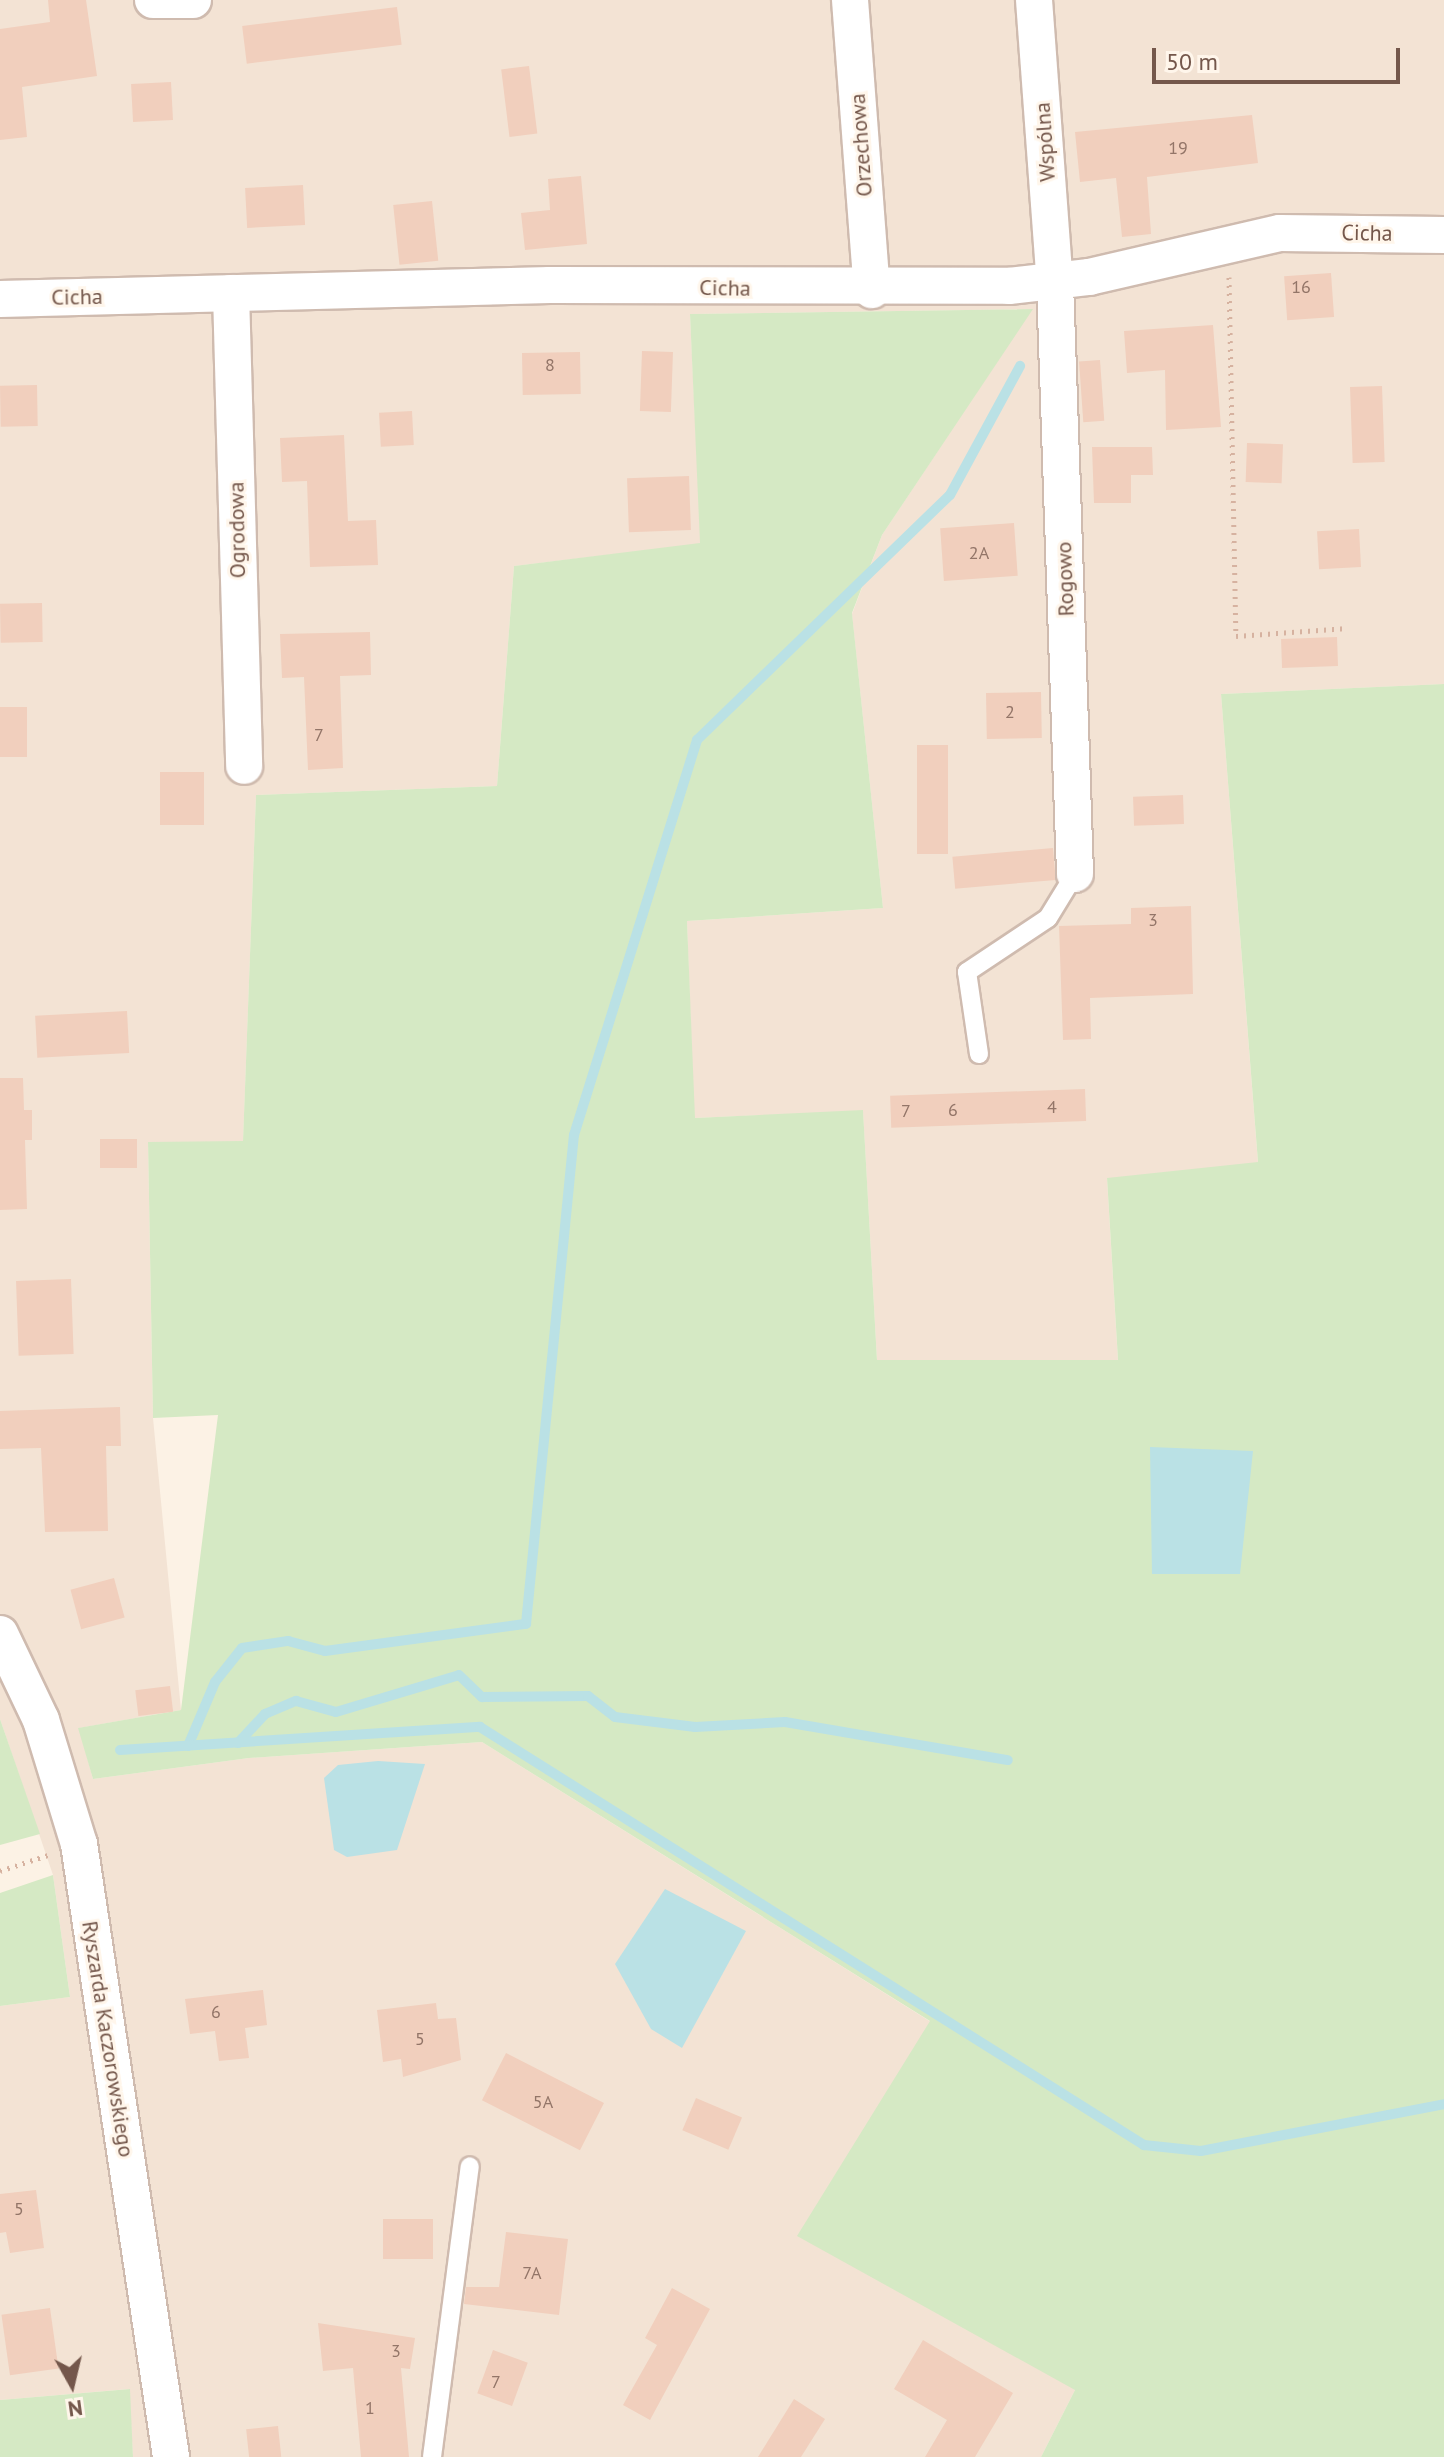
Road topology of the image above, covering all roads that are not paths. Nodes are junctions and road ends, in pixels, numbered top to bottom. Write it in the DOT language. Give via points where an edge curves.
graph roads {
  1 [pos="153,0"];
  2 [pos="193,0"];
  3 [pos="850,0"];
  4 [pos="1034,0"];
  5 [pos="1444,235"];
  6 [pos="1055,283"];
  7 [pos="872,290"];
  8 [pos="231,293"];
  9 [pos="0,299"];
  10 [pos="244,766"];
  11 [pos="1075,874"];
  12 [pos="979,1054"];
  13 [pos="0,1634"];
  14 [pos="470,2166"];
  15 [pos="171,2457"];
  16 [pos="432,2457"];
  1 -- 2 [label="street"];
  3 -- 7 [label="street, Orzechowa"];
  4 -- 6 [label="street, Wspólna"];
  5 -- 6 [label="street, Cicha" via="1280,233"];
  6 -- 7 [label="street, Cicha"];
  6 -- 11 [label="street, Rogowo"];
  7 -- 8 [label="street, Cicha" via="550,285"];
  8 -- 9 [label="street, Cicha"];
  8 -- 10 [label="street, Ogrodowa"];
  11 -- 12 [label="lane" via="1048,918 967,972"];
  13 -- 15 [label="street, Ryszarda Kaczorowskiego" via="41,1720 79,1844"];
  14 -- 16 [label="lane"];
}
